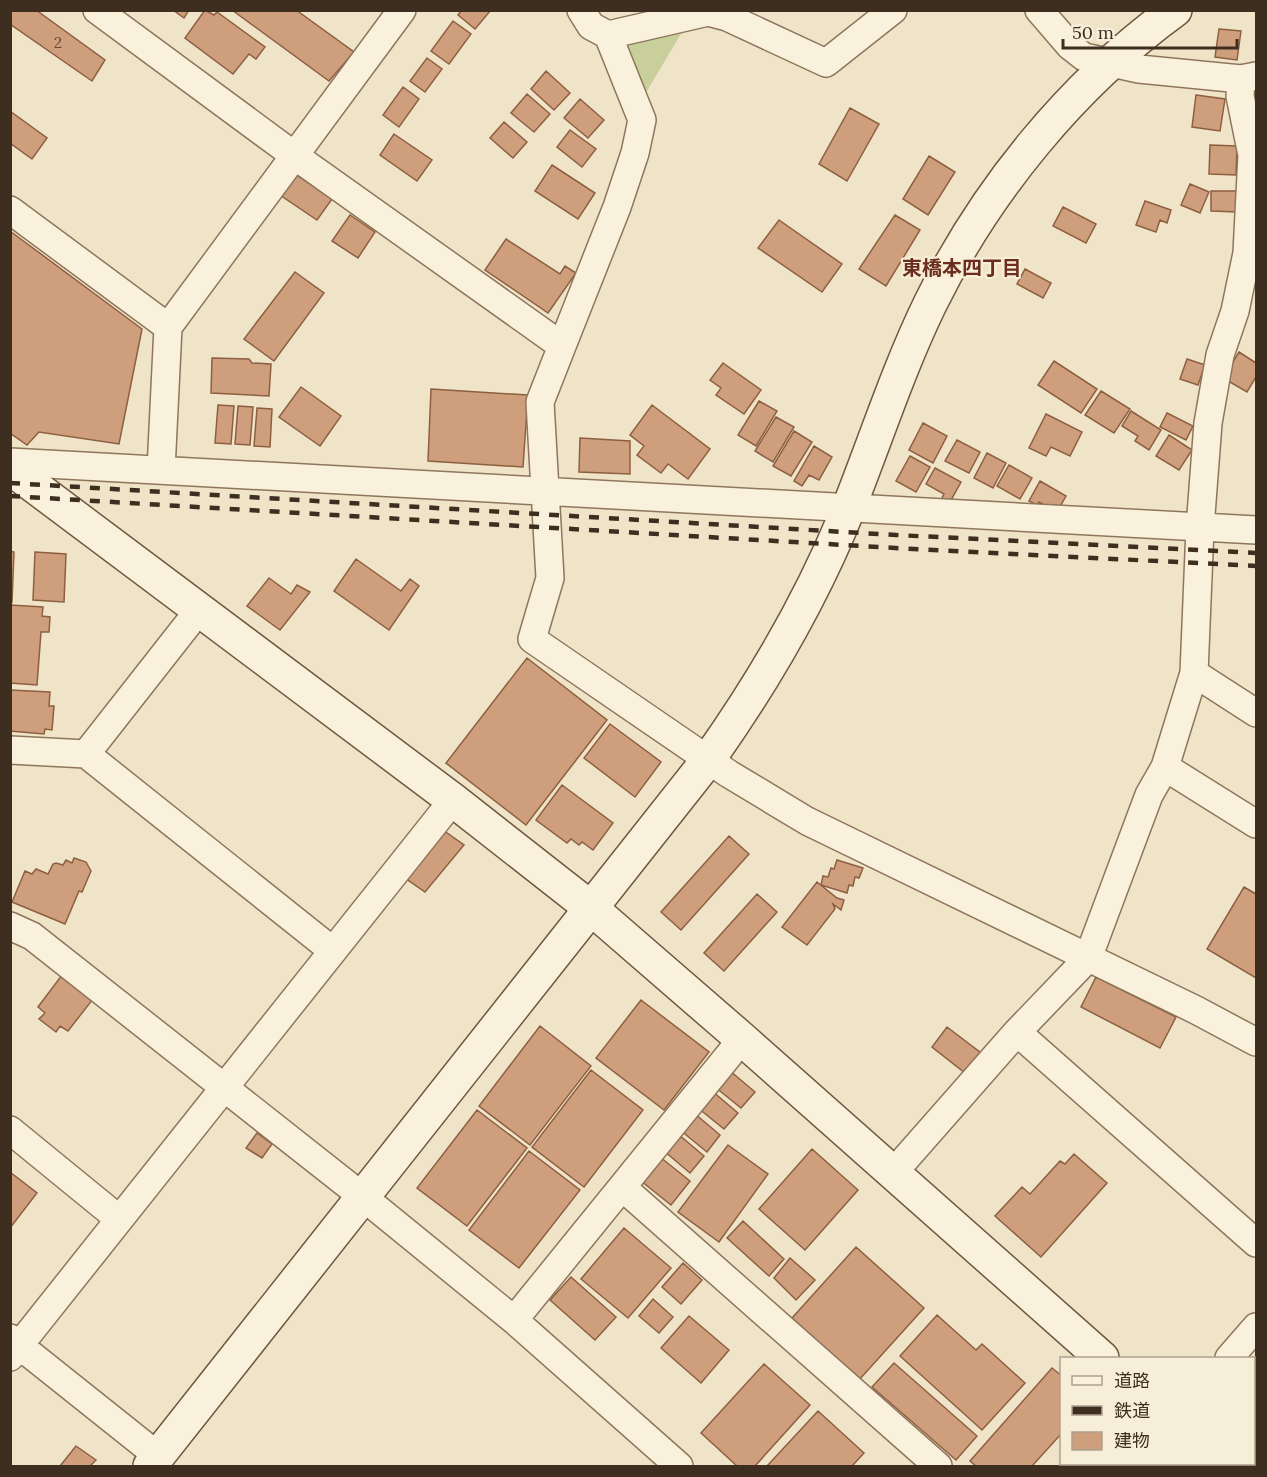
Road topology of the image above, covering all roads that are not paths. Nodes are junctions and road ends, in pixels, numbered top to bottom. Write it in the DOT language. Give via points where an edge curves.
graph roads {
  1 [pos="402,10"];
  2 [pos="581,10"];
  3 [pos="892,10"];
  4 [pos="1039,10"];
  5 [pos="1175,10"];
  6 [pos="105,13"];
  7 [pos="608,35"];
  8 [pos="1111,64"];
  9 [pos="1249,77"];
  10 [pos="295,156"];
  11 [pos="1254,156"];
  12 [pos="10,210"];
  13 [pos="168,327"];
  14 [pos="562,346"];
  15 [pos="10,462"];
  16 [pos="10,468"];
  17 [pos="161,470"];
  18 [pos="546,490"];
  19 [pos="848,508"];
  20 [pos="1200,528"];
  21 [pos="1257,531"];
  22 [pos="199,610"];
  23 [pos="1194,673"];
  24 [pos="1257,713"];
  25 [pos="10,750"];
  26 [pos="86,754"];
  27 [pos="708,760"];
  28 [pos="1165,766"];
  29 [pos="453,800"];
  30 [pos="1257,824"];
  31 [pos="592,909"];
  32 [pos="10,926"];
  33 [pos="333,951"];
  34 [pos="1088,958"];
  35 [pos="1017,1032"];
  36 [pos="742,1039"];
  37 [pos="1257,1042"];
  38 [pos="224,1088"];
  39 [pos="10,1130"];
  40 [pos="893,1173"];
  41 [pos="622,1187"];
  42 [pos="363,1197"];
  43 [pos="119,1219"];
  44 [pos="1257,1244"];
  45 [pos="514,1320"];
  46 [pos="1257,1327"];
  47 [pos="14,1347"];
  48 [pos="1100,1357"];
  49 [pos="1231,1357"];
  50 [pos="154,1461"];
  51 [pos="679,1467"];
  52 [pos="938,1467"];
  1 -- 10 [label="street"];
  2 -- 7 [label="street" via="591,26"];
  3 -- 7 [label="street" via="826,63 708,12"];
  4 -- 8 [label="street" via="1077,52"];
  5 -- 8 [label="street"];
  6 -- 10 [label="street"];
  7 -- 14 [label="street" via="642,120 617,207"];
  8 -- 9 [label="street"];
  8 -- 19 [label="street" via="1027,153 951,264 911,345"];
  9 -- 11 [label="street" via="1240,96"];
  10 -- 13 [label="street"];
  10 -- 14 [label="street"];
  11 -- 20 [label="street" via="1247,253 1235,311 1220,355 1208,423"];
  12 -- 13 [label="street"];
  13 -- 17 [label="street"];
  14 -- 18 [label="street" via="540,402"];
  15 -- 17 [label="street"];
  16 -- 22 [label="street"];
  17 -- 18 [label="street"];
  18 -- 19 [label="street"];
  18 -- 27 [label="street" via="550,578 532,639"];
  19 -- 20 [label="street"];
  19 -- 27 [label="street" via="779,651"];
  20 -- 21 [label="street"];
  20 -- 23 [label="street"];
  22 -- 26 [label="street"];
  22 -- 29 [label="street"];
  23 -- 24 [label="street"];
  23 -- 28 [label="street"];
  25 -- 26 [label="street"];
  26 -- 33 [label="street"];
  27 -- 31 [label="street"];
  27 -- 34 [label="street" via="807,820"];
  28 -- 30 [label="street"];
  28 -- 34 [label="street" via="1149,795"];
  29 -- 31 [label="street"];
  29 -- 33 [label="street"];
  31 -- 36 [label="street"];
  31 -- 42 [label="street"];
  32 -- 38 [label="street" via="32,936"];
  33 -- 38 [label="street"];
  34 -- 35 [label="street"];
  34 -- 37 [label="street"];
  35 -- 40 [label="street"];
  35 -- 44 [label="street"];
  36 -- 40 [label="street"];
  36 -- 41 [label="street"];
  38 -- 42 [label="street"];
  38 -- 43 [label="street"];
  39 -- 43 [label="street"];
  40 -- 48 [label="street"];
  41 -- 45 [label="street"];
  41 -- 52 [label="street"];
  42 -- 45 [label="street"];
  42 -- 50 [label="street"];
  43 -- 47 [label="street"];
  45 -- 51 [label="street"];
  46 -- 49 [label="street"];
  47 -- 50 [label="street"];
}
